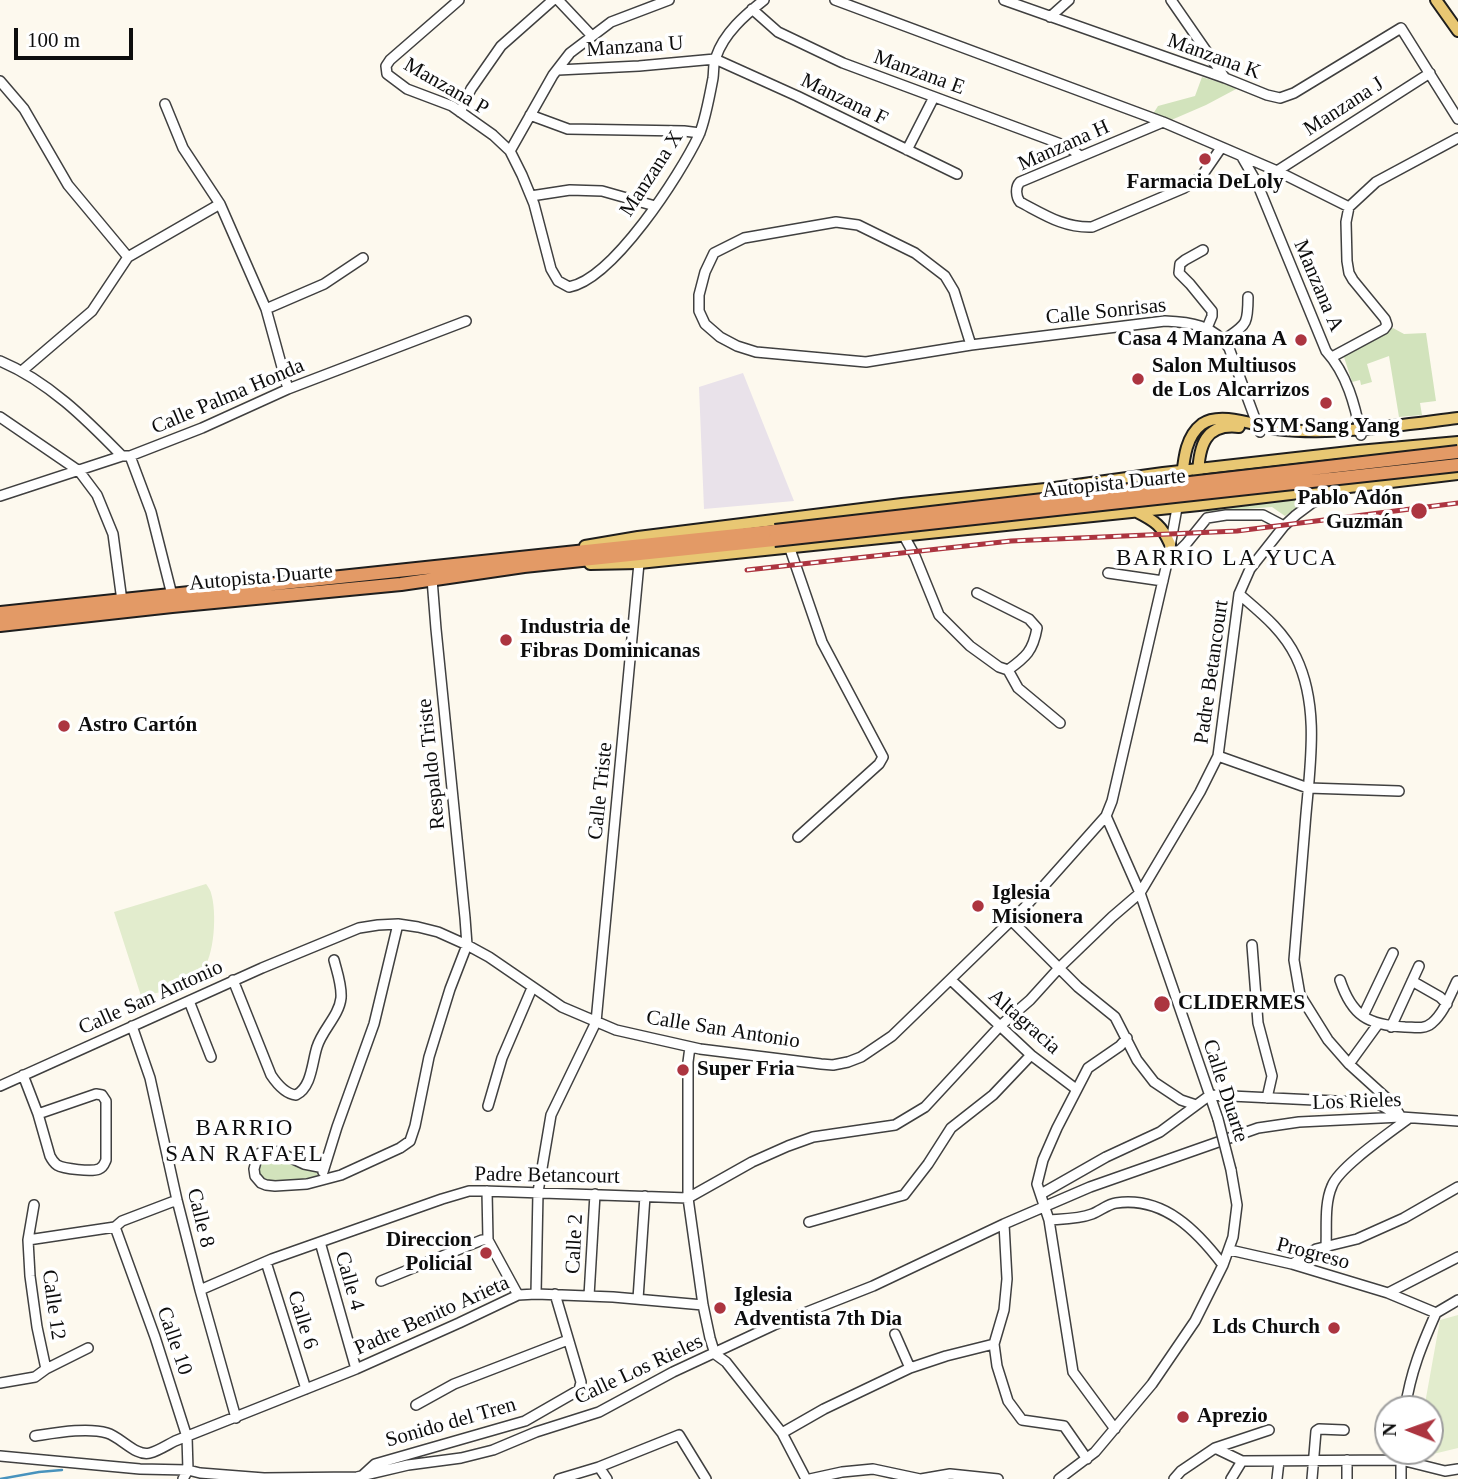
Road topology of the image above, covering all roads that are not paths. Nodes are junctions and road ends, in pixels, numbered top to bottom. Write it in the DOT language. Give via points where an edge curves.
graph roads {
  1 [pos="459,0"];
  2 [pos="556,0"];
  3 [pos="670,0"];
  4 [pos="764,0"];
  5 [pos="835,0"];
  6 [pos="1004,0"];
  7 [pos="1069,0"];
  8 [pos="1171,0"];
  9 [pos="1436,0"];
  10 [pos="752,9"];
  11 [pos="1050,16"];
  12 [pos="1458,31"];
  13 [pos="592,36"];
  14 [pos="715,59"];
  15 [pos="558,70"];
  16 [pos="1430,73"];
  17 [pos="1225,78"];
  18 [pos="0,81"];
  19 [pos="934,97"];
  20 [pos="165,104"];
  21 [pos="460,112"];
  22 [pos="530,115"];
  23 [pos="1458,119"];
  24 [pos="1163,122"];
  25 [pos="700,133"];
  26 [pos="1458,138"];
  27 [pos="1221,148"];
  28 [pos="907,150"];
  29 [pos="510,151"];
  30 [pos="1080,156"];
  31 [pos="1242,157"];
  32 [pos="1277,171"];
  33 [pos="957,174"];
  34 [pos="531,196"];
  35 [pos="220,204"];
  36 [pos="655,206"];
  37 [pos="1349,207"];
  38 [pos="1203,250"];
  39 [pos="128,257"];
  40 [pos="363,258"];
  41 [pos="578,285"];
  42 [pos="1248,297"];
  43 [pos="265,309"];
  44 [pos="466,321"];
  45 [pos="1208,328"];
  46 [pos="1224,340"];
  47 [pos="971,345"];
  48 [pos="1332,357"];
  49 [pos="0,361"];
  50 [pos="23,370"];
  51 [pos="288,389"];
  52 [pos="0,417"];
  53 [pos="1458,418"];
  54 [pos="1458,424"];
  55 [pos="1259,428"];
  56 [pos="1361,432"];
  57 [pos="1458,442"];
  58 [pos="1458,452"];
  59 [pos="126,456"];
  60 [pos="1264,462"];
  61 [pos="1458,465"];
  62 [pos="79,471"];
  63 [pos="1198,471"];
  64 [pos="1458,474"];
  65 [pos="1182,477"];
  66 [pos="1350,486"];
  67 [pos="1055,488"];
  68 [pos="0,496"];
  69 [pos="1270,497"];
  70 [pos="1199,505"];
  71 [pos="1177,508"];
  72 [pos="1137,512"];
  73 [pos="1206,518"];
  74 [pos="1056,520"];
  75 [pos="1284,526"];
  76 [pos="774,535"];
  77 [pos="904,536"];
  78 [pos="1170,544"];
  79 [pos="789,546"];
  80 [pos="524,561"];
  81 [pos="639,563"];
  82 [pos="1167,563"];
  83 [pos="1108,573"];
  84 [pos="432,579"];
  85 [pos="1163,581"];
  86 [pos="977,593"];
  87 [pos="1239,594"];
  88 [pos="172,595"];
  89 [pos="122,601"];
  90 [pos="0,613"];
  91 [pos="0,625"];
  92 [pos="1008,670"];
  93 [pos="1060,723"];
  94 [pos="1218,756"];
  95 [pos="1308,788"];
  96 [pos="1399,790"];
  97 [pos="1106,816"];
  98 [pos="798,837"];
  99 [pos="1140,893"];
  100 [pos="1012,921"];
  101 [pos="398,924"];
  102 [pos="467,945"];
  103 [pos="1252,945"];
  104 [pos="1393,953"];
  105 [pos="334,960"];
  106 [pos="1419,966"];
  107 [pos="1059,968"];
  108 [pos="233,980"];
  109 [pos="951,980"];
  110 [pos="1340,980"];
  111 [pos="1412,981"];
  112 [pos="1457,981"];
  113 [pos="532,988"];
  114 [pos="189,1001"];
  115 [pos="1447,1004"];
  116 [pos="1363,1016"];
  117 [pos="596,1022"];
  118 [pos="1378,1024"];
  119 [pos="132,1026"];
  120 [pos="1000,1026"];
  121 [pos="1391,1027"];
  122 [pos="1127,1038"];
  123 [pos="690,1047"];
  124 [pos="1031,1055"];
  125 [pos="211,1057"];
  126 [pos="1349,1063"];
  127 [pos="23,1075"];
  128 [pos="0,1086"];
  129 [pos="1076,1089"];
  130 [pos="1210,1095"];
  131 [pos="1268,1098"];
  132 [pos="1196,1105"];
  133 [pos="488,1106"];
  134 [pos="38,1114"];
  135 [pos="1405,1117"];
  136 [pos="1458,1121"];
  137 [pos="1258,1128"];
  138 [pos="324,1168"];
  139 [pos="321,1181"];
  140 [pos="1458,1187"];
  141 [pos="487,1191"];
  142 [pos="538,1192"];
  143 [pos="595,1194"];
  144 [pos="1041,1194"];
  145 [pos="645,1196"];
  146 [pos="688,1198"];
  147 [pos="177,1200"];
  148 [pos="34,1205"];
  149 [pos="1044,1206"];
  150 [pos="1049,1220"];
  151 [pos="809,1222"];
  152 [pos="1004,1224"];
  153 [pos="115,1227"];
  154 [pos="28,1240"];
  155 [pos="488,1240"];
  156 [pos="320,1242"];
  157 [pos="1326,1246"];
  158 [pos="1230,1250"];
  159 [pos="1458,1257"];
  160 [pos="266,1262"];
  161 [pos="1292,1264"];
  162 [pos="1223,1265"];
  163 [pos="381,1281"];
  164 [pos="200,1290"];
  165 [pos="1388,1293"];
  166 [pos="536,1294"];
  167 [pos="555,1294"];
  168 [pos="518,1295"];
  169 [pos="589,1296"];
  170 [pos="638,1298"];
  171 [pos="1458,1300"];
  172 [pos="703,1305"];
  173 [pos="1436,1313"];
  174 [pos="895,1334"];
  175 [pos="568,1340"];
  176 [pos="994,1344"];
  177 [pos="88,1348"];
  178 [pos="715,1354"];
  179 [pos="910,1368"];
  180 [pos="46,1369"];
  181 [pos="356,1369"];
  182 [pos="0,1383"];
  183 [pos="306,1389"];
  184 [pos="1407,1395"];
  185 [pos="415,1405"];
  186 [pos="236,1418"];
  187 [pos="1115,1429"];
  188 [pos="1269,1430"];
  189 [pos="1344,1430"];
  190 [pos="782,1433"];
  191 [pos="35,1436"];
  192 [pos="187,1437"];
  193 [pos="1214,1448"];
  194 [pos="0,1457"];
  195 [pos="1374,1458"];
  196 [pos="1087,1459"];
  197 [pos="1315,1460"];
  198 [pos="1347,1460"];
  199 [pos="1242,1461"];
  200 [pos="1279,1461"];
  201 [pos="1427,1465"];
  202 [pos="599,1467"];
  203 [pos="1458,1469"];
  204 [pos="185,1474"];
  205 [pos="363,1475"];
  206 [pos="559,1479"];
  207 [pos="607,1479"];
  208 [pos="706,1479"];
  209 [pos="808,1479"];
  210 [pos="921,1479"];
  211 [pos="998,1479"];
  212 [pos="1059,1479"];
  213 [pos="1174,1479"];
  214 [pos="1231,1479"];
  215 [pos="1277,1479"];
  216 [pos="1312,1479"];
  217 [pos="1347,1479"];
  1 -- 21 [label="street, Manzana P" via="386,66 387,74 407,89"];
  2 -- 13 [label="street"];
  2 -- 21 [label="street" via="501,46"];
  3 -- 13 [label="street" via="611,22"];
  4 -- 10 [label="street"];
  5 -- 24 [label="street"];
  6 -- 11 [label="street, Manzana K"];
  7 -- 11 [label="street"];
  8 -- 17 [label="street"];
  9 -- 12 [label="main road"];
  10 -- 14 [label="street"];
  10 -- 19 [label="street, Manzana E" via="779,32 843,63"];
  11 -- 17 [label="street, Manzana K"];
  13 -- 15 [label="street" via="570,53"];
  14 -- 15 [label="street, Manzana U"];
  14 -- 25 [label="street, Manzana X"];
  14 -- 28 [label="street, Manzana F"];
  15 -- 22 [label="street"];
  16 -- 17 [label="street, Manzana K" via="1401,27 1280,98"];
  16 -- 23 [label="street"];
  16 -- 32 [label="street, Manzana J"];
  18 -- 39 [label="street" via="24,109 68,185"];
  19 -- 28 [label="street"];
  19 -- 30 [label="street, Manzana E" via="1069,147"];
  20 -- 35 [label="street" via="183,148"];
  21 -- 29 [label="street, Manzana P"];
  22 -- 25 [label="street" via="568,129"];
  22 -- 29 [label="street"];
  24 -- 27 [label="street"];
  24 -- 30 [label="street, Manzana H"];
  25 -- 36 [label="street, Manzana X"];
  26 -- 37 [label="street" via="1376,182"];
  27 -- 30 [label="street, Manzana H" via="1201,177 1184,188 1093,227 1062,224 1020,202 1020,182"];
  27 -- 31 [label="street"];
  28 -- 33 [label="street, Manzana F"];
  29 -- 34 [label="street, Manzana P"];
  31 -- 32 [label="street"];
  31 -- 48 [label="street, Manzana A"];
  32 -- 37 [label="street"];
  34 -- 36 [label="street" via="602,191"];
  34 -- 41 [label="street, Manzana P" via="551,269 558,281 569,287"];
  35 -- 39 [label="street"];
  35 -- 43 [label="street"];
  36 -- 41 [label="street, Manzana X" via="622,250"];
  37 -- 48 [label="street" via="1349,273 1387,325"];
  38 -- 45 [label="street" via="1178,268 1212,311"];
  39 -- 50 [label="street" via="92,311"];
  40 -- 43 [label="street" via="324,284"];
  42 -- 46 [label="street" via="1244,326"];
  43 -- 51 [label="street"];
  44 -- 51 [label="street, Calle Palma Honda"];
  45 -- 46 [label="street, Calle Sonrisas"];
  45 -- 47 [label="street, Calle Sonrisas" via="1165,321"];
  46 -- 55 [label="street, Calle Sonrisas"];
  47 -- 47 [label="street, Calle Sonrisas" via="866,362 756,352 720,337 705,324 699,295 714,253 732,243 836,222 858,225 915,253 945,276"];
  48 -- 56 [label="street, Manzana A" via="1341,369"];
  49 -- 50 [label="street"];
  50 -- 59 [label="street"];
  51 -- 59 [label="street, Calle Palma Honda"];
  52 -- 62 [label="street"];
  53 -- 56 [label="main road"];
  54 -- 56 [label="main road"];
  55 -- 56 [label="main road" via="1308,437"];
  55 -- 63 [label="main road" via="1223,426 1213,430 1201,446"];
  55 -- 65 [label="main road" via="1224,419 1203,423 1190,437"];
  57 -- 60 [label="main road"];
  58 -- 76 [label="highway, Autopista Duarte, bridge"];
  59 -- 62 [label="street, Calle Palma Honda"];
  59 -- 88 [label="street" via="151,512"];
  60 -- 63 [label="main road"];
  60 -- 69 [label="main road" via="1258,468 1260,493"];
  61 -- 76 [label="highway, Autopista Duarte, bridge"];
  62 -- 68 [label="street, Calle Palma Honda"];
  62 -- 89 [label="street" via="97,495 113,534"];
  63 -- 65 [label="main road"];
  63 -- 70 [label="main road"];
  64 -- 66 [label="main road"];
  65 -- 67 [label="main road" via="1163,473"];
  65 -- 70 [label="main road"];
  65 -- 71 [label="main road"];
  66 -- 69 [label="main road"];
  66 -- 75 [label="street, Padre Betancourt" via="1312,503"];
  67 -- 74 [label="main road" via="1070,492 1074,502 1071,511"];
  67 -- 80 [label="main road" via="638,537"];
  69 -- 70 [label="main road"];
  70 -- 71 [label="main road"];
  70 -- 73 [label="street"];
  71 -- 72 [label="main road"];
  71 -- 78 [label="street"];
  72 -- 74 [label="main road"];
  72 -- 78 [label="main road" via="1162,528"];
  73 -- 75 [label="street" via="1263,515"];
  73 -- 82 [label="street"];
  74 -- 77 [label="main road"];
  75 -- 87 [label="street, Padre Betancourt" via="1250,569"];
  76 -- 80 [label="highway"];
  77 -- 79 [label="main road"];
  77 -- 92 [label="street" via="939,615 970,646"];
  78 -- 82 [label="street"];
  79 -- 81 [label="main road"];
  79 -- 98 [label="street" via="822,642 883,757"];
  80 -- 81 [label="main road"];
  80 -- 84 [label="highway, Autopista Duarte"];
  80 -- 88 [label="highway, Autopista Duarte"];
  81 -- 117 [label="street, Calle Triste"];
  82 -- 85 [label="street"];
  83 -- 85 [label="street"];
  84 -- 91 [label="highway, Autopista Duarte"];
  84 -- 102 [label="street, Respaldo Triste"];
  85 -- 97 [label="street"];
  86 -- 92 [label="street" via="1029,619 1037,628 1034,644"];
  87 -- 94 [label="street, Padre Betancourt"];
  87 -- 95 [label="street" via="1284,636 1306,685 1311,734"];
  88 -- 89 [label="highway, Autopista Duarte"];
  89 -- 90 [label="highway, Autopista Duarte"];
  92 -- 93 [label="street" via="1018,688"];
  94 -- 95 [label="street"];
  94 -- 99 [label="street, Padre Betancourt"];
  95 -- 96 [label="street"];
  95 -- 126 [label="street" via="1294,960 1300,995 1328,1040"];
  97 -- 99 [label="street, Calle Duarte"];
  97 -- 100 [label="street, Calle San Antonio"];
  99 -- 107 [label="street, Padre Betancourt"];
  99 -- 130 [label="street, Calle Duarte"];
  100 -- 107 [label="street"];
  100 -- 109 [label="street, Calle San Antonio"];
  101 -- 102 [label="street, Calle San Antonio" via="438,932"];
  101 -- 108 [label="street, Calle San Antonio" via="359,928"];
  101 -- 138 [label="street" via="374,1024"];
  102 -- 113 [label="street, Calle San Antonio"];
  102 -- 139 [label="street" via="429,1057 410,1140"];
  103 -- 131 [label="street" via="1258,1023 1272,1076"];
  104 -- 116 [label="street"];
  105 -- 108 [label="street" via="341,1000 320,1040 303,1091 296,1096 271,1075"];
  106 -- 111 [label="street"];
  107 -- 120 [label="street, Padre Betancourt"];
  107 -- 122 [label="street" via="1115,1017"];
  108 -- 114 [label="street, Calle San Antonio"];
  109 -- 120 [label="street, Altagracia"];
  109 -- 123 [label="street, Calle San Antonio" via="892,1036 848,1062 833,1065"];
  110 -- 116 [label="street" via="1346,999"];
  111 -- 115 [label="street"];
  111 -- 121 [label="street"];
  112 -- 115 [label="street"];
  113 -- 117 [label="street, Calle San Antonio"];
  113 -- 133 [label="street" via="502,1058"];
  114 -- 119 [label="street, Calle San Antonio"];
  114 -- 125 [label="street"];
  115 -- 121 [label="street" via="1431,1024"];
  116 -- 118 [label="street"];
  117 -- 123 [label="street, Calle San Antonio"];
  117 -- 142 [label="street" via="551,1115"];
  118 -- 121 [label="street"];
  118 -- 126 [label="street"];
  119 -- 127 [label="street, Calle San Antonio"];
  119 -- 147 [label="street, Calle 8" via="150,1078"];
  120 -- 124 [label="street, Altagracia"];
  120 -- 146 [label="street, Padre Betancourt" via="925,1107 895,1125 813,1137 752,1162"];
  122 -- 129 [label="street" via="1088,1068"];
  122 -- 132 [label="street" via="1154,1082"];
  123 -- 146 [label="street"];
  124 -- 129 [label="street, Altagracia"];
  124 -- 151 [label="street" via="993,1095 951,1128 904,1195"];
  126 -- 135 [label="street"];
  127 -- 128 [label="street, Calle San Antonio"];
  127 -- 134 [label="street"];
  129 -- 144 [label="street" via="1043,1160 1037,1184"];
  130 -- 131 [label="street"];
  130 -- 132 [label="street"];
  130 -- 158 [label="street, Calle Duarte, bridge" via="1236,1194"];
  131 -- 135 [label="street" via="1377,1103"];
  132 -- 144 [label="street" via="1160,1132"];
  134 -- 134 [label="street" via="50,1156 58,1166 93,1170 104,1166 103,1095"];
  135 -- 136 [label="street, Los Rieles"];
  135 -- 137 [label="street, Los Rieles"];
  135 -- 157 [label="street" via="1331,1186"];
  137 -- 149 [label="street, Calle Los Rieles"];
  138 -- 139 [label="street"];
  138 -- 139 [label="street" via="271,1150 260,1153 254,1169 257,1180 266,1185"];
  140 -- 157 [label="street" via="1357,1239"];
  141 -- 142 [label="street, Padre Betancourt"];
  141 -- 155 [label="street"];
  141 -- 156 [label="street, Padre Betancourt" via="442,1199"];
  142 -- 143 [label="street, Padre Betancourt"];
  142 -- 166 [label="street"];
  143 -- 145 [label="street, Padre Betancourt"];
  143 -- 169 [label="street, Calle 2"];
  144 -- 149 [label="street"];
  145 -- 146 [label="street, Padre Betancourt"];
  145 -- 170 [label="street"];
  146 -- 172 [label="street"];
  147 -- 153 [label="street"];
  147 -- 164 [label="street, Calle 8"];
  148 -- 154 [label="street, Calle 12"];
  149 -- 150 [label="street"];
  149 -- 152 [label="street, Calle Los Rieles"];
  150 -- 162 [label="street" via="1090,1215 1115,1203 1145,1203 1178,1217"];
  150 -- 187 [label="street" via="1073,1372"];
  152 -- 176 [label="street" via="1006,1289"];
  152 -- 178 [label="street, Calle Los Rieles"];
  153 -- 154 [label="street"];
  153 -- 192 [label="street, Calle 10"];
  154 -- 180 [label="street, Calle 12"];
  155 -- 163 [label="street"];
  155 -- 168 [label="street"];
  156 -- 160 [label="street, Padre Betancourt"];
  156 -- 181 [label="street, Calle 4"];
  157 -- 161 [label="street"];
  158 -- 161 [label="street, Progreso"];
  158 -- 162 [label="street, Calle Duarte"];
  159 -- 165 [label="street"];
  160 -- 164 [label="street, Padre Betancourt"];
  160 -- 183 [label="street, Calle 6"];
  161 -- 165 [label="street, Progreso"];
  162 -- 187 [label="street, Calle Duarte" via="1195,1321"];
  164 -- 186 [label="street, Calle 8"];
  165 -- 173 [label="street, Progreso"];
  166 -- 167 [label="street, Padre Benito Arieta"];
  166 -- 168 [label="street, Padre Benito Arieta"];
  167 -- 169 [label="street, Padre Benito Arieta"];
  167 -- 175 [label="street"];
  168 -- 181 [label="street, Padre Benito Arieta"];
  169 -- 170 [label="street, Padre Benito Arieta"];
  170 -- 172 [label="street, Padre Benito Arieta"];
  171 -- 173 [label="street"];
  172 -- 178 [label="street"];
  173 -- 184 [label="street" via="1416,1357"];
  174 -- 179 [label="street"];
  175 -- 185 [label="street" via="454,1384"];
  175 -- 205 [label="street, Sonido del Tren" via="581,1382 579,1390 525,1421 375,1464"];
  176 -- 179 [label="street"];
  176 -- 196 [label="street" via="1008,1401 1022,1420 1064,1426"];
  177 -- 180 [label="street"];
  178 -- 190 [label="street"];
  178 -- 205 [label="street, Calle Los Rieles" via="599,1412 493,1450"];
  179 -- 190 [label="street"];
  180 -- 182 [label="street" via="31,1378"];
  181 -- 183 [label="street, Padre Benito Arieta"];
  183 -- 186 [label="street, Padre Benito Arieta"];
  186 -- 192 [label="street, Padre Benito Arieta"];
  187 -- 196 [label="street, Calle Duarte"];
  188 -- 193 [label="street"];
  189 -- 197 [label="street" via="1316,1431"];
  190 -- 209 [label="street"];
  191 -- 192 [label="street, Padre Benito Arieta" via="106,1432 148,1454"];
  192 -- 204 [label="street, Calle 10"];
  193 -- 199 [label="street"];
  193 -- 213 [label="street"];
  194 -- 204 [label="street, Calle Los Rieles"];
  195 -- 198 [label="street"];
  196 -- 212 [label="street, Calle Duarte"];
  197 -- 198 [label="street"];
  197 -- 200 [label="street"];
  197 -- 216 [label="street"];
  198 -- 217 [label="street"];
  199 -- 200 [label="street"];
  199 -- 214 [label="street"];
  200 -- 215 [label="street"];
  201 -- 203 [label="street" via="1445,1471"];
  202 -- 206 [label="street"];
  202 -- 207 [label="street"];
  202 -- 208 [label="street" via="679,1435"];
  204 -- 205 [label="street, Calle Los Rieles" via="264,1478"];
  209 -- 210 [label="street" via="873,1469"];
  210 -- 211 [label="street" via="950,1474"];
}
